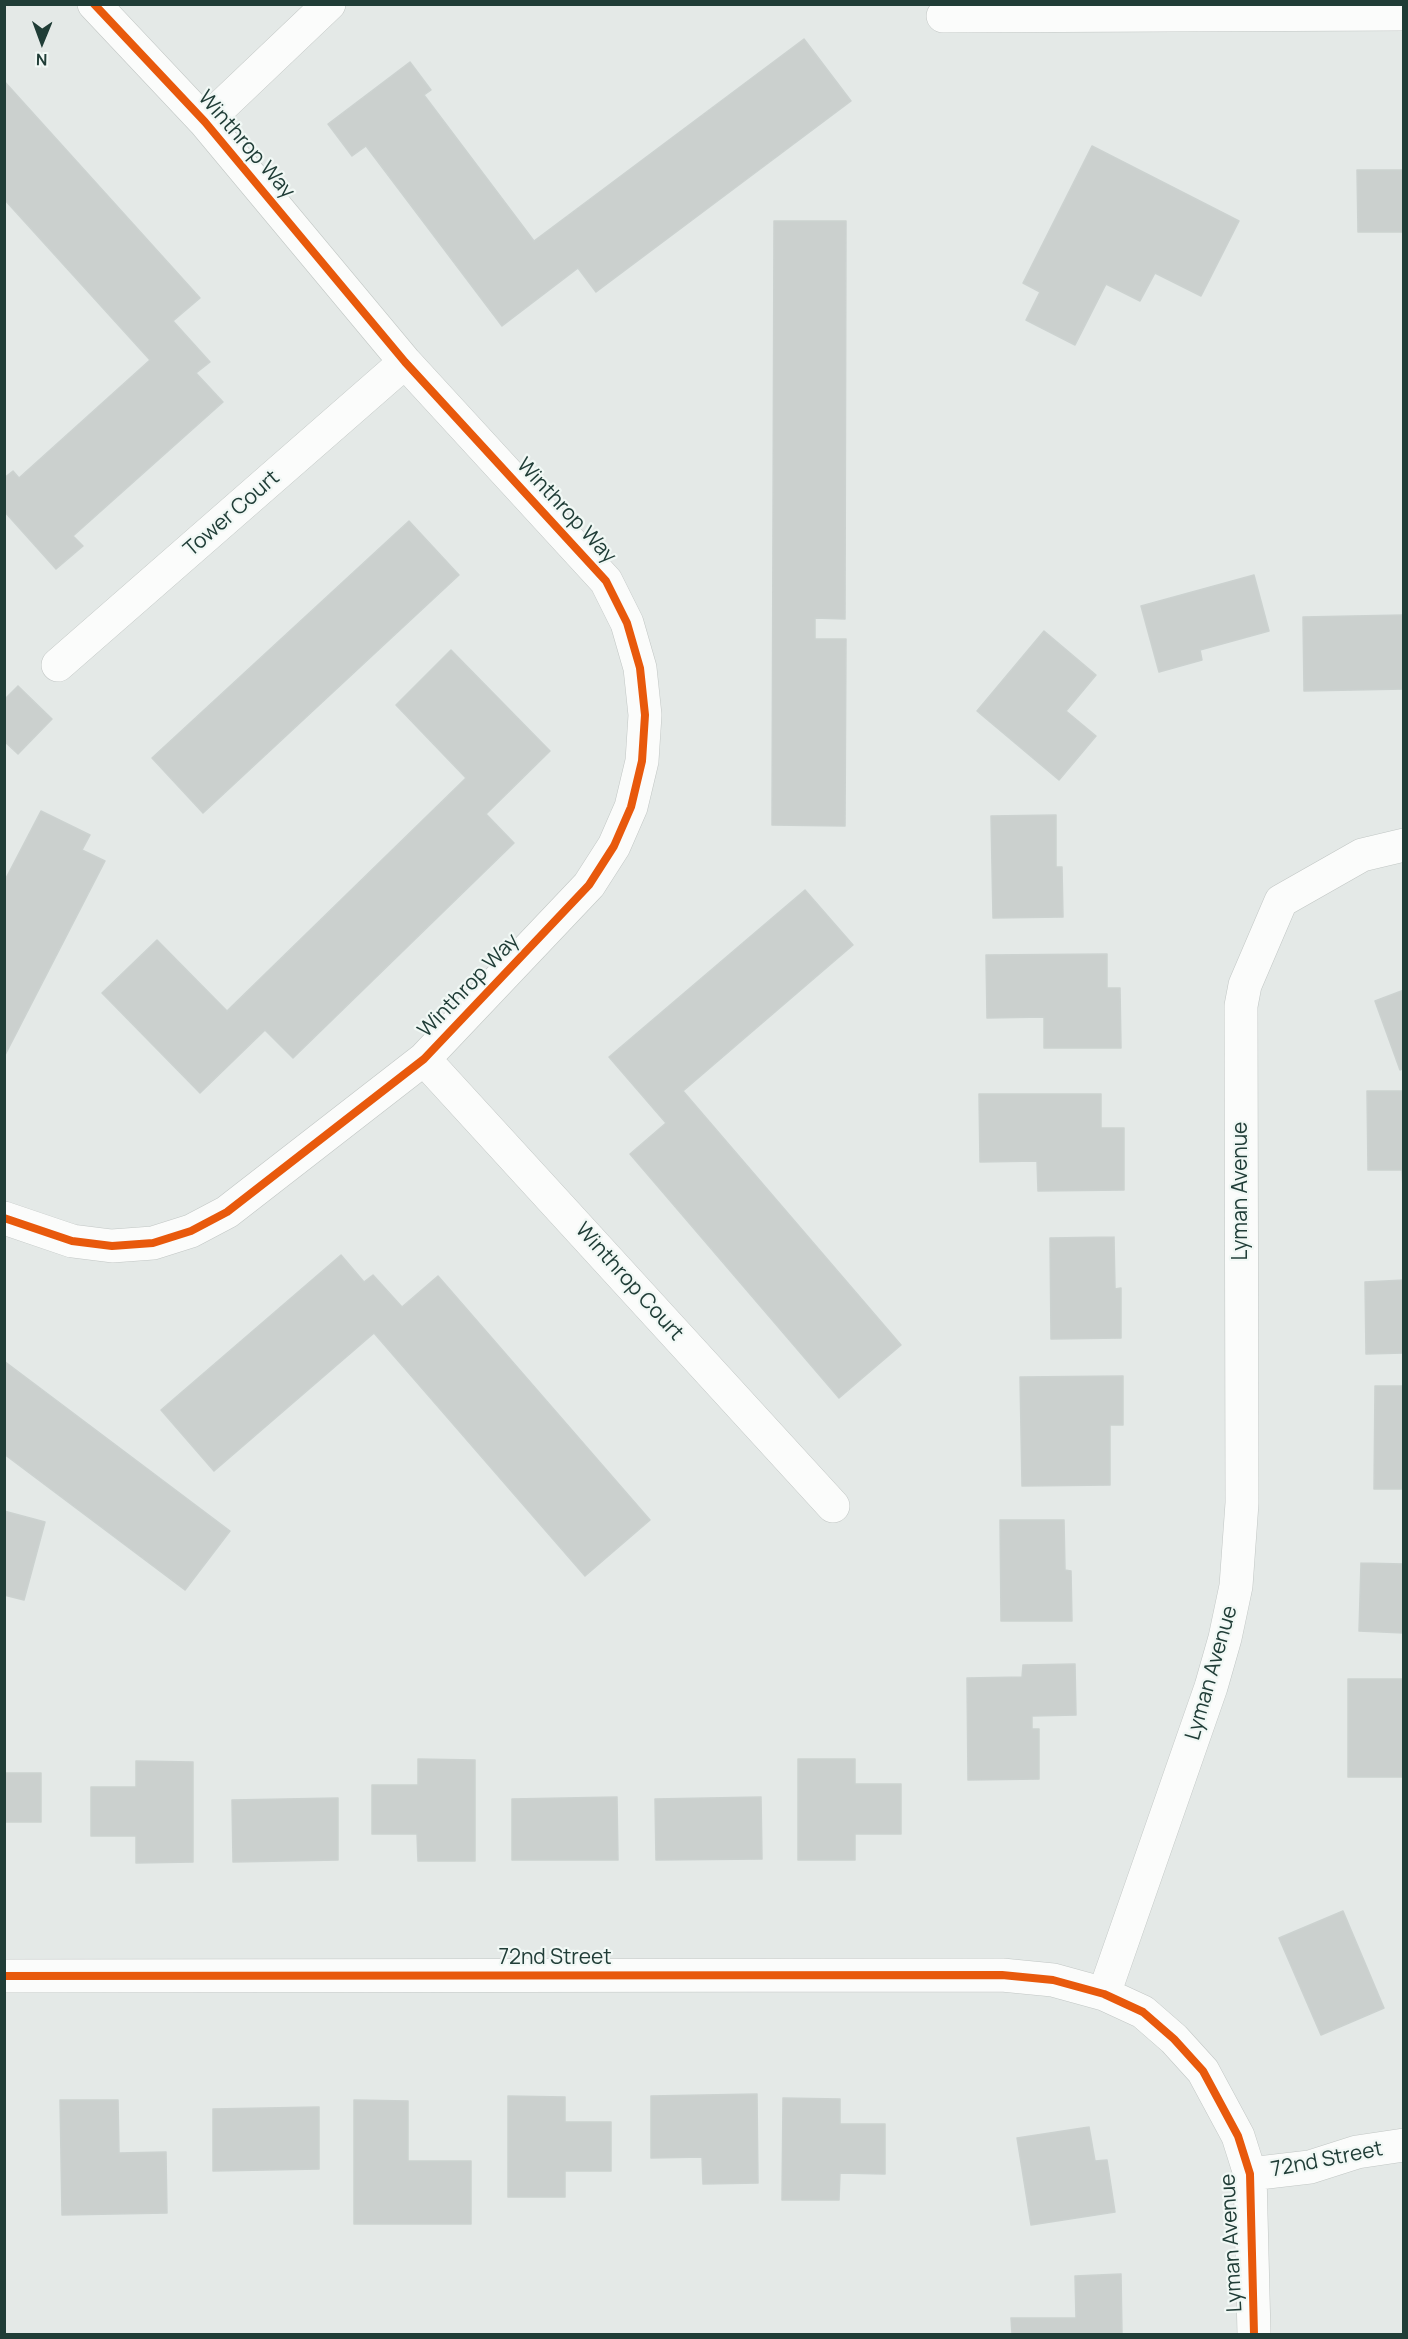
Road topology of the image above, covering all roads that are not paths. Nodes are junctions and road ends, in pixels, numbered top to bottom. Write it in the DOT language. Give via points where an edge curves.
graph roads {
  1 [pos="94,4"];
  2 [pos="330,4"];
  3 [pos="1404,14"];
  4 [pos="943,16"];
  5 [pos="205,122"];
  6 [pos="405,362"];
  7 [pos="58,665"];
  8 [pos="1404,845"];
  9 [pos="424,1059"];
  10 [pos="4,1218"];
  11 [pos="833,1506"];
  12 [pos="4,1976"];
  13 [pos="1104,1994"];
  14 [pos="1404,2145"];
  15 [pos="1250,2174"];
  16 [pos="1254,2334"];
  1 -- 5 [label="street, Winthrop Way"];
  2 -- 5 [label="street"];
  3 -- 4 [label="street"];
  5 -- 6 [label="street, Winthrop Way"];
  6 -- 7 [label="street, Tower Court"];
  6 -- 9 [label="street, Winthrop Way" via="606,581 630,634 640,668 645,715 642,761 631,807 608,856 589,885"];
  8 -- 13 [label="street, Lyman Avenue" via="1362,855 1281,901 1245,985 1241,1006 1242,1503 1236,1587 1211,1687"];
  9 -- 10 [label="street, Winthrop Way" via="227,1212 191,1231 153,1243 112,1246 72,1241"];
  9 -- 11 [label="street, Winthrop Court"];
  12 -- 13 [label="street, 72nd Street" via="1002,1975 1053,1980"];
  13 -- 15 [label="street, Lyman Avenue" via="1143,2012 1203,2071 1238,2136"];
  14 -- 15 [label="street, 72nd Street" via="1357,2152 1310,2167"];
  15 -- 16 [label="street, Lyman Avenue"];
}
